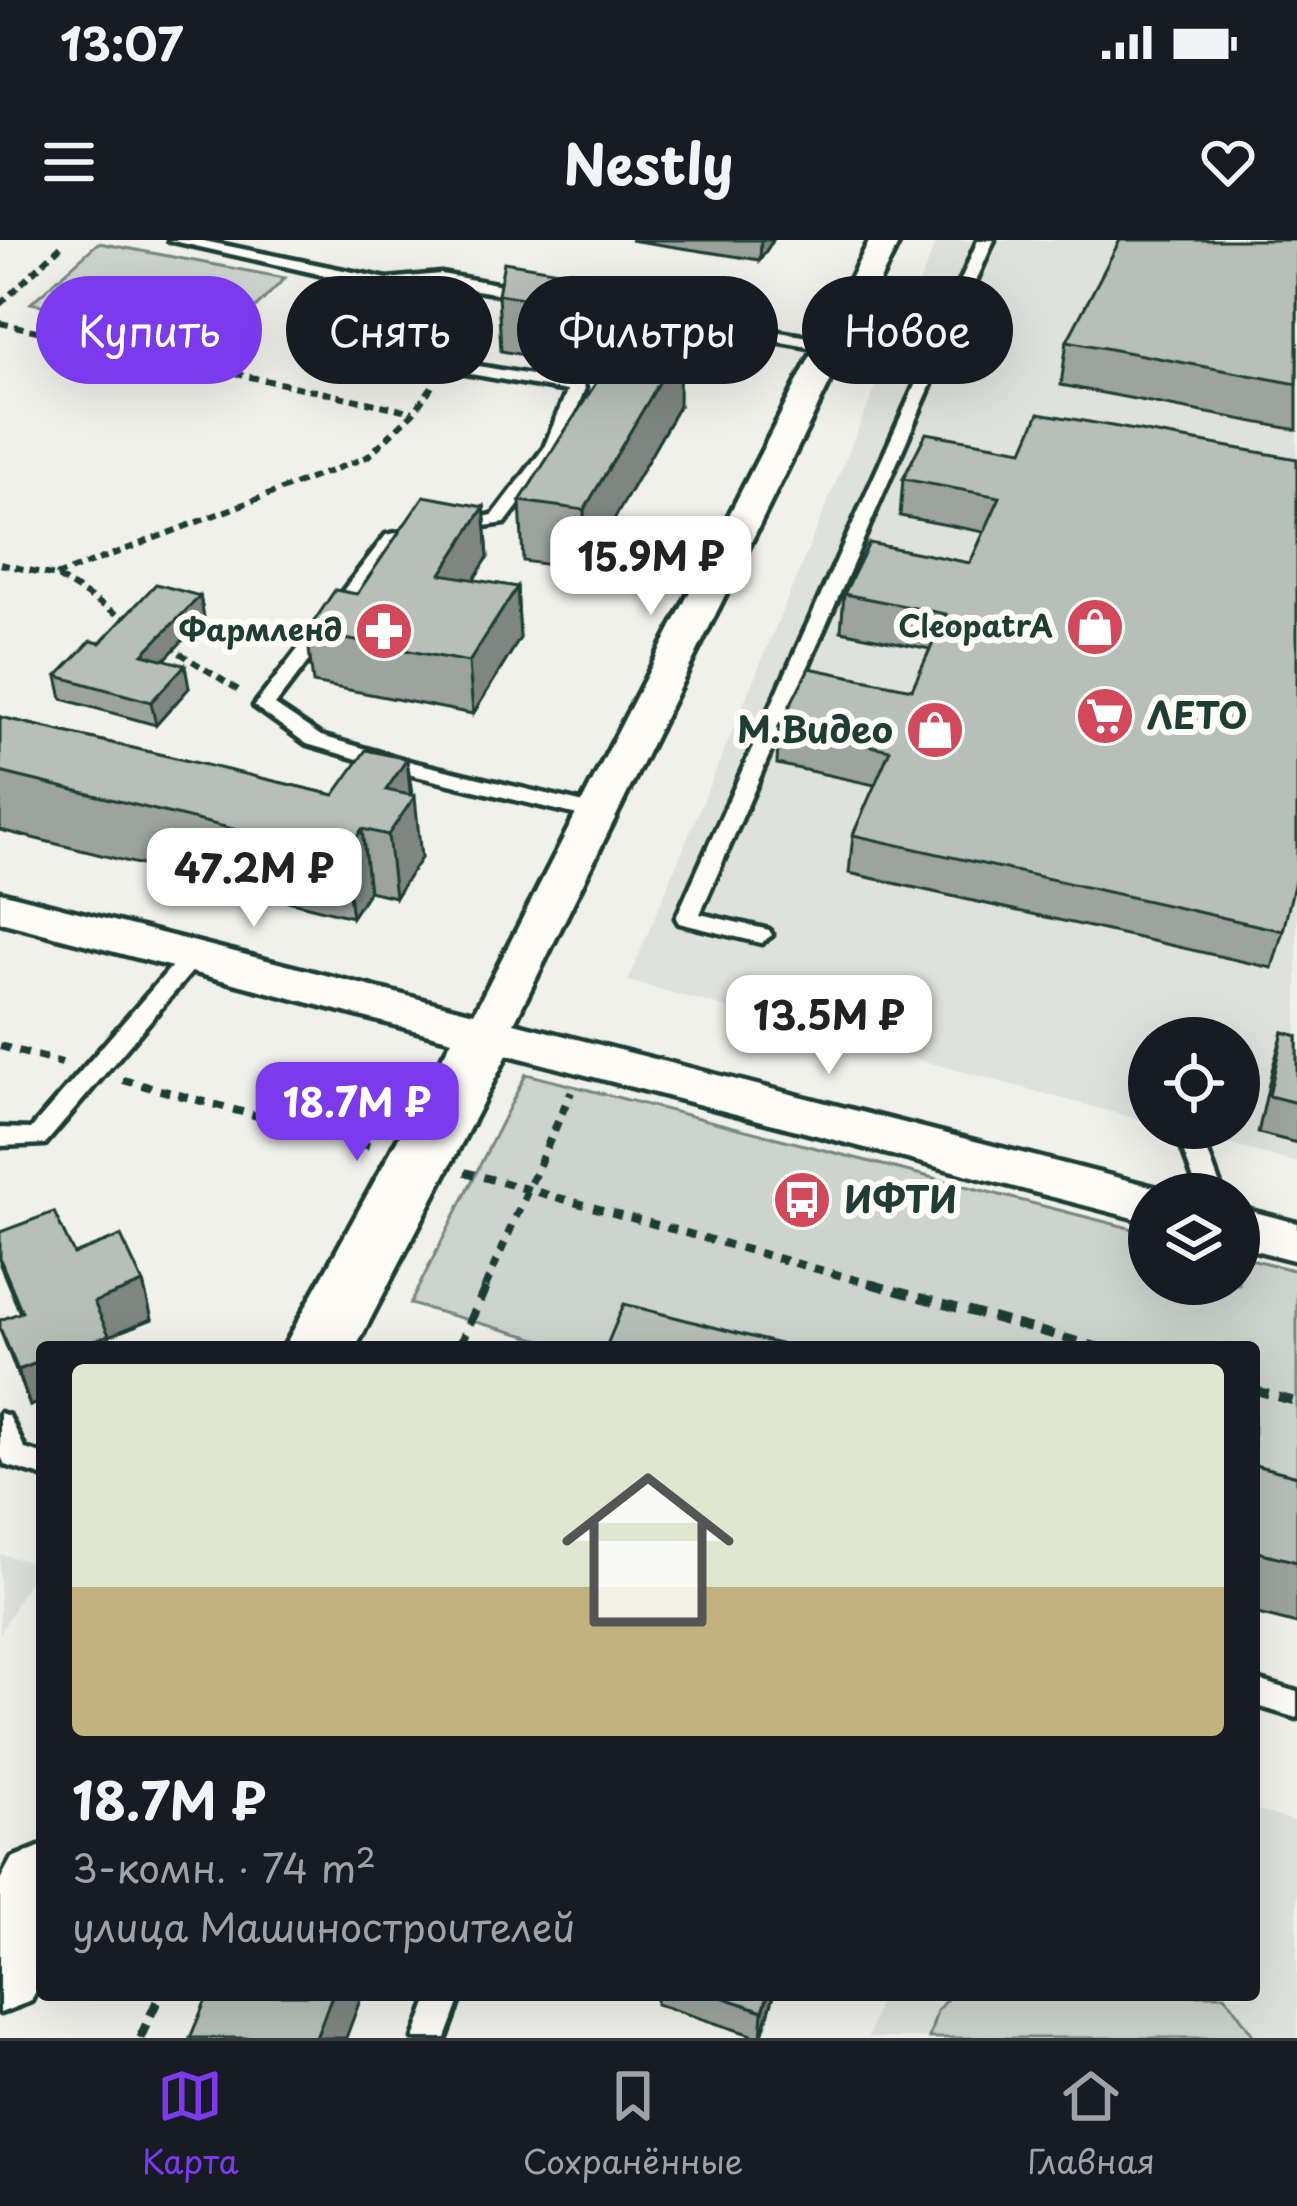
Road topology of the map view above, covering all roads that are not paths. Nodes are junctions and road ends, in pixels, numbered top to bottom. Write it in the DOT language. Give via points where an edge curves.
graph roads {
  1 [pos="177,240"];
  2 [pos="885,240"];
  3 [pos="986,240"];
  4 [pos="351,276"];
  5 [pos="867,276"];
  6 [pos="971,276"];
  7 [pos="493,372"];
  8 [pos="812,384"];
  9 [pos="924,384"];
  10 [pos="594,812"];
  11 [pos="0,907"];
  12 [pos="760,934"];
  13 [pos="193,956"];
  14 [pos="487,1032"];
  15 [pos="0,1136"];
  16 [pos="1128,1199"];
  17 [pos="1260,1232"];
  18 [pos="1297,1242"];
  19 [pos="323,1341"];
  20 [pos="0,1424"];
  21 [pos="36,1464"];
  22 [pos="1260,1694"];
  23 [pos="1297,1705"];
  24 [pos="36,1899"];
  25 [pos="0,1970"];
  26 [pos="444,2001"];
  27 [pos="430,2038"];
  1 -- 4 [label="lane"];
  2 -- 5 [label="street"];
  3 -- 6 [label="lane"];
  7 -- 10 [label="lane" via="577,388 552,449 499,519 392,538 264,706 367,765"];
  8 -- 10 [label="street"];
  9 -- 12 [label="lane" via="687,918"];
  10 -- 14 [label="street"];
  11 -- 13 [label="street"];
  13 -- 14 [label="street"];
  13 -- 15 [label="lane" via="37,1138"];
  14 -- 16 [label="street"];
  14 -- 19 [label="street"];
  17 -- 18 [label="street"];
  20 -- 21 [label="lane" via="15,1457"];
  22 -- 23 [label="lane"];
  24 -- 25 [label="street"];
  26 -- 27 [label="lane"];
}
